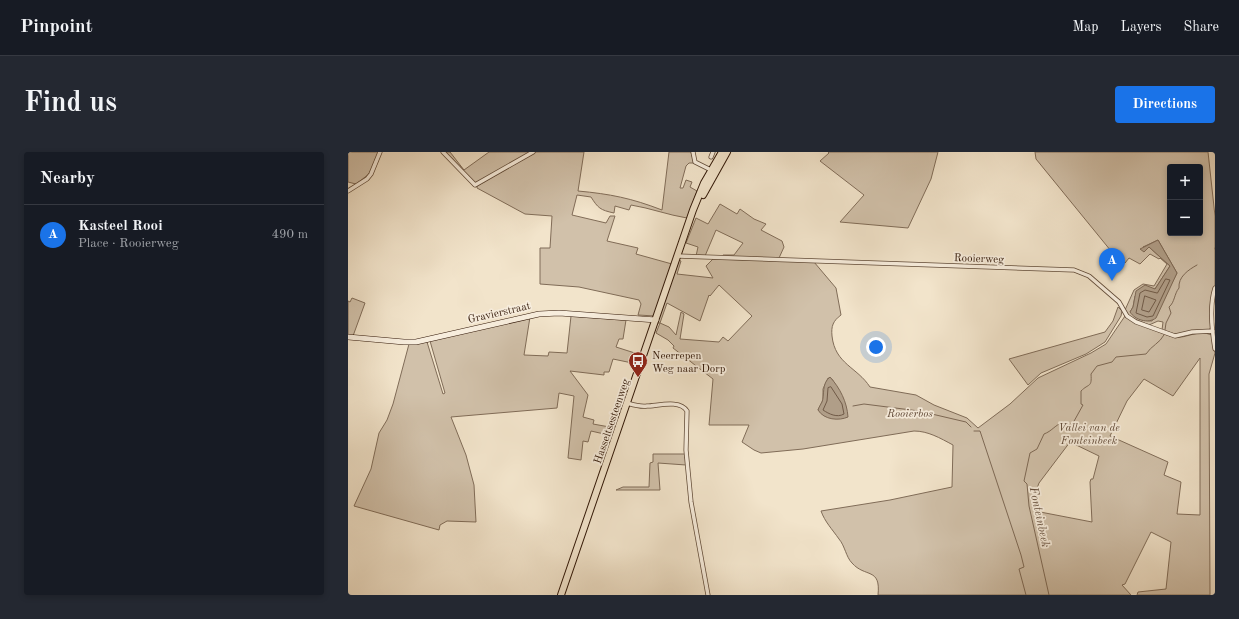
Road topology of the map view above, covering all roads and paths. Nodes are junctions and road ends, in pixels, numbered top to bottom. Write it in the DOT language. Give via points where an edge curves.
graph roads {
  1 [pos="380,152"];
  2 [pos="442,152"];
  3 [pos="533,152"];
  4 [pos="692,152"];
  5 [pos="712,152"];
  6 [pos="722,152"];
  7 [pos="727,152"];
  8 [pos="711,157"];
  9 [pos="715,172"];
  10 [pos="348,191"];
  11 [pos="678,256"];
  12 [pos="1215,288"];
  13 [pos="656,320"];
  14 [pos="1213,331"];
  15 [pos="348,337"];
  16 [pos="1215,349"];
  17 [pos="627,403"];
  18 [pos="561,595"];
  19 [pos="708,595"];
  1 -- 10 [label="street" via="367,179"];
  2 -- 3 [label="street" via="475,185"];
  4 -- 9 [label="street" via="695,162"];
  5 -- 8 [label="street"];
  6 -- 9 [label="main road, Hasseltsesteenweg"];
  7 -- 9 [label="main road, Hasseltsesteenweg"];
  9 -- 11 [label="main road, Hasseltsesteenweg" via="698,197"];
  11 -- 13 [label="main road, Hasseltsesteenweg"];
  11 -- 14 [label="street, Rooierweg" via="1074,270 1089,276 1119,302 1127,316 1136,322 1175,336"];
  12 -- 14 [label="street"];
  13 -- 15 [label="street, Gravierstraat" via="549,313 525,316 416,342"];
  13 -- 17 [label="main road, Hasseltsesteenweg"];
  14 -- 16 [label="street"];
  17 -- 18 [label="main road, Hasseltsesteenweg"];
  17 -- 19 [label="street" via="647,406 669,404 683,407 687,411 686,450 691,502"];
}
